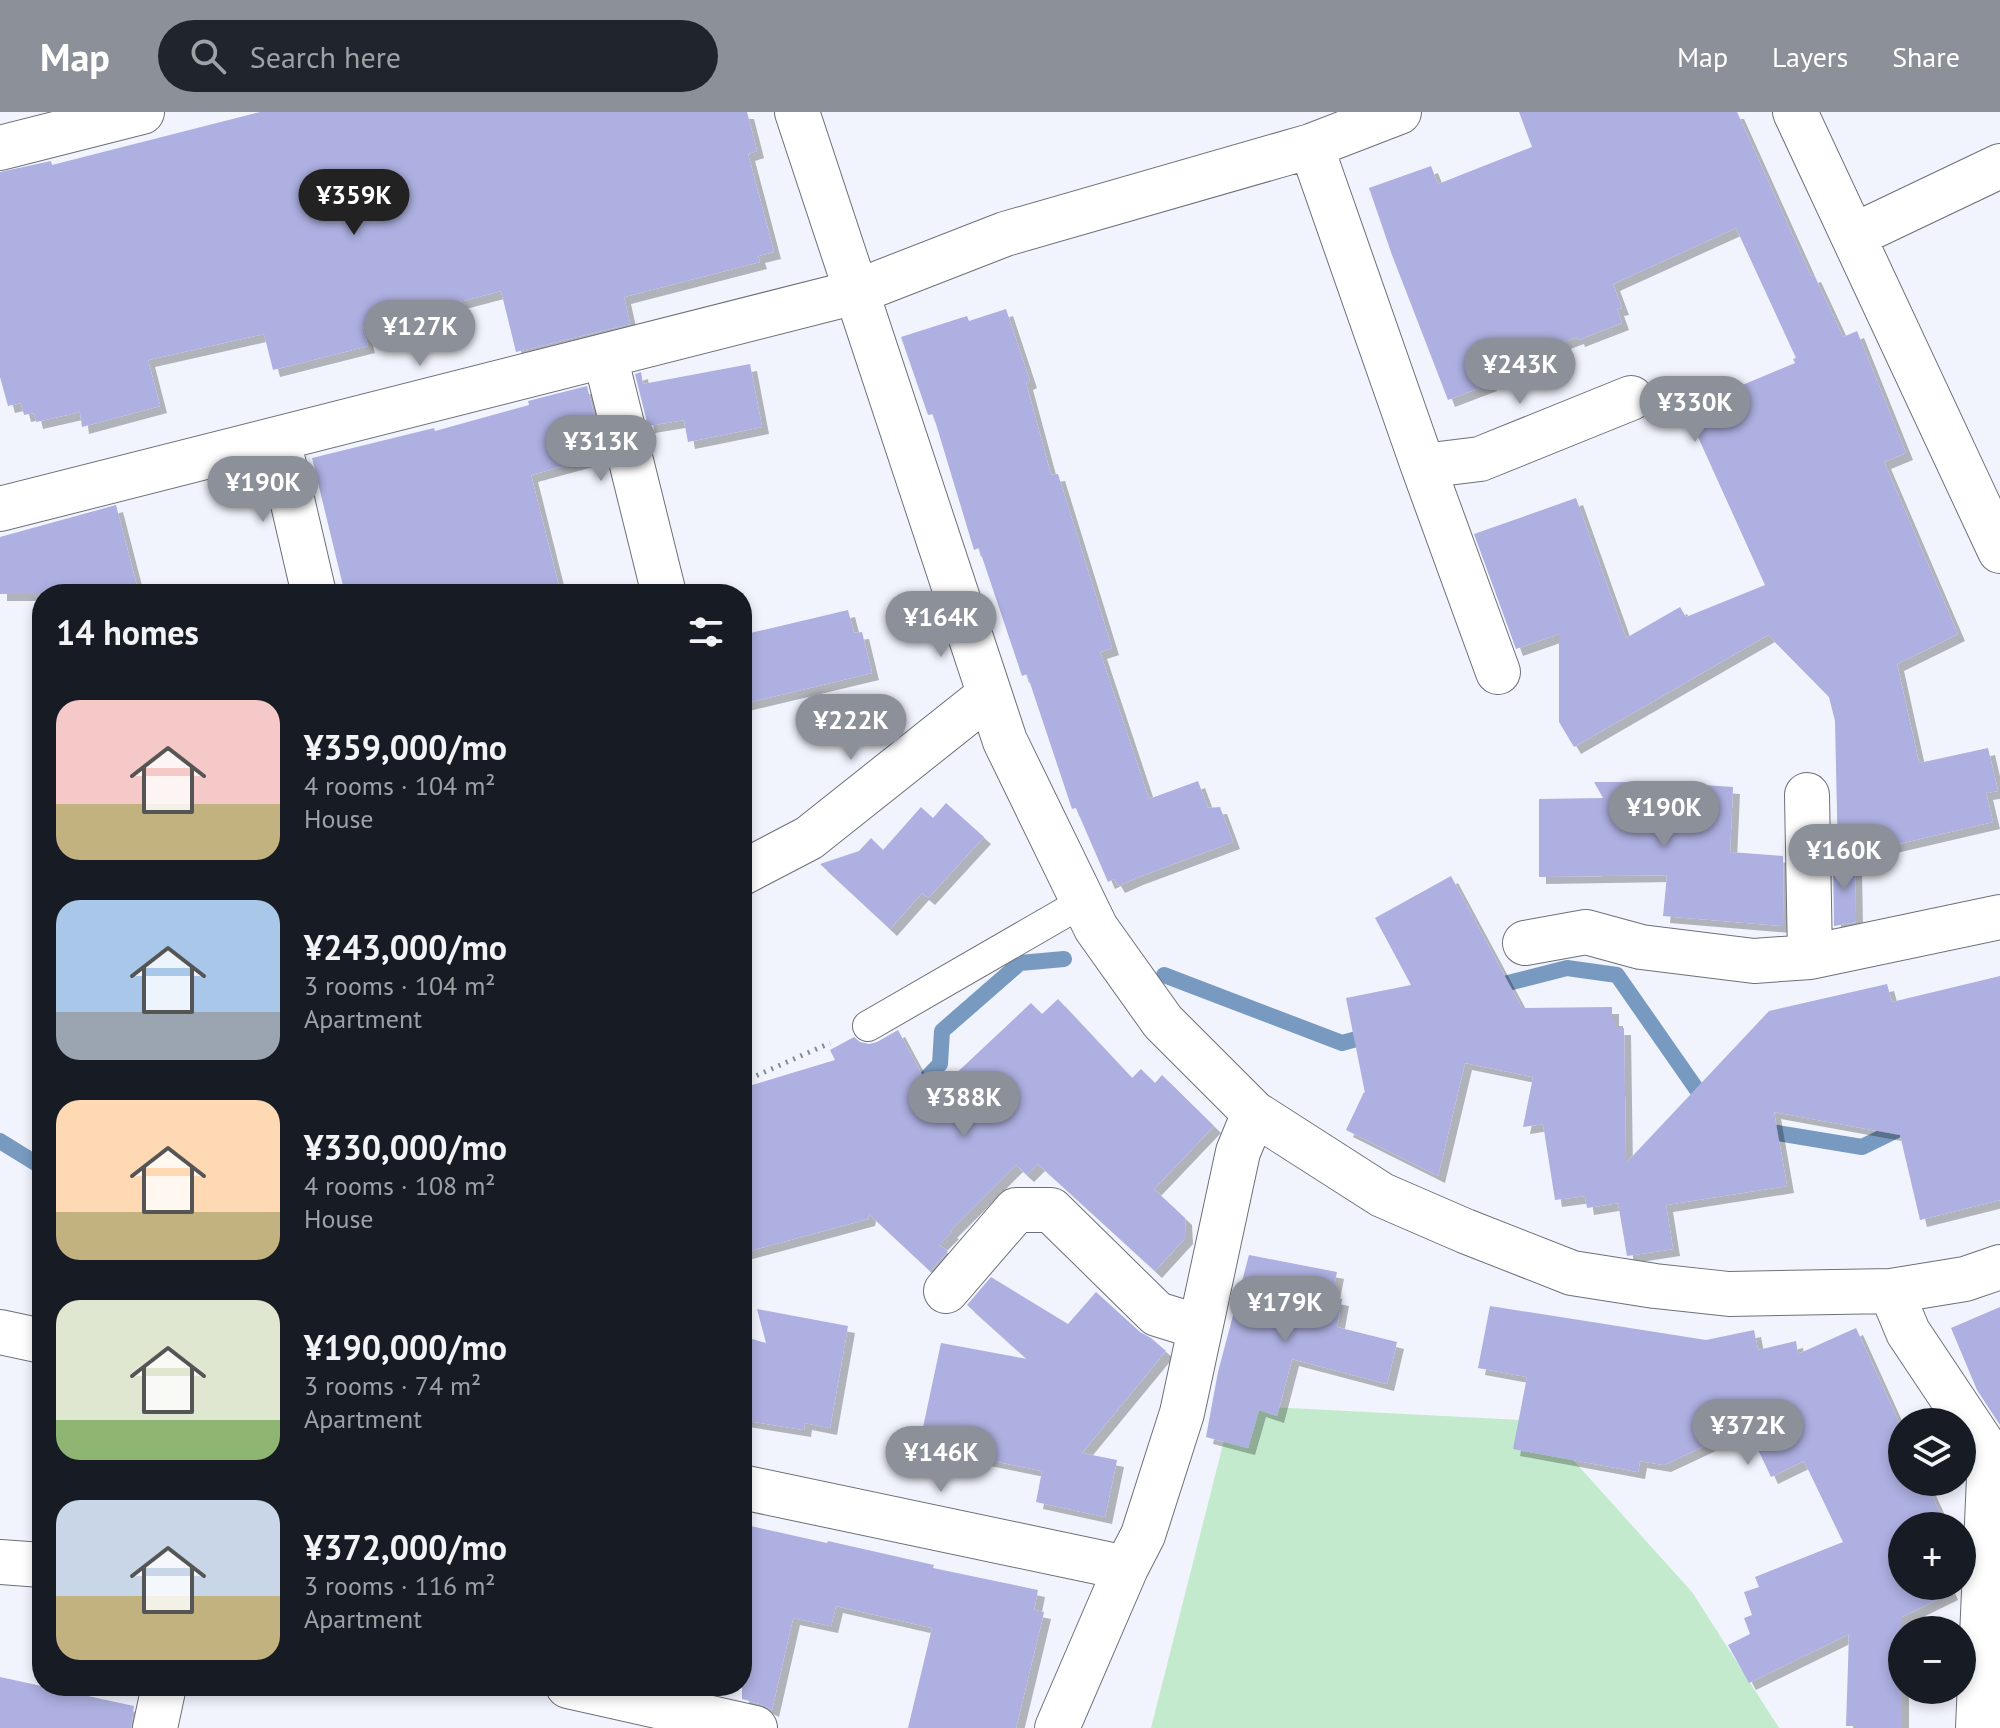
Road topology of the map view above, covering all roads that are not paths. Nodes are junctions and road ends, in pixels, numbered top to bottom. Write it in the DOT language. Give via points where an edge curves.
graph roads {
  1 [pos="142,112"];
  2 [pos="797,112"];
  3 [pos="1399,112"];
  4 [pos="1795,112"];
  5 [pos="1311,146"];
  6 [pos="0,148"];
  7 [pos="2000,166"];
  8 [pos="1853,236"];
  9 [pos="856,292"];
  10 [pos="605,356"];
  11 [pos="1631,398"];
  12 [pos="278,439"];
  13 [pos="1423,466"];
  14 [pos="0,509"];
  15 [pos="2000,551"];
  16 [pos="312,584"];
  17 [pos="662,584"];
  18 [pos="1498,672"];
  19 [pos="989,695"];
  20 [pos="1807,795"];
  21 [pos="752,868"];
  22 [pos="1083,902"];
  23 [pos="2000,917"];
  24 [pos="1525,943"];
  25 [pos="1810,957"];
  26 [pos="868,1026"];
  27 [pos="1254,1113"];
  28 [pos="2000,1267"];
  29 [pos="946,1291"];
  30 [pos="1891,1291"];
  31 [pos="1199,1327"];
  32 [pos="0,1332"];
  33 [pos="32,1339"];
  34 [pos="752,1489"];
  35 [pos="0,1562"];
  36 [pos="32,1564"];
  37 [pos="1126,1568"];
  38 [pos="162,1696"];
  39 [pos="613,1696"];
  40 [pos="155,1728"];
  41 [pos="755,1728"];
  42 [pos="1057,1728"];
  43 [pos="1978,1728"];
  1 -- 6 [label="street"];
  2 -- 9 [label="street"];
  3 -- 5 [label="street"];
  4 -- 8 [label="street"];
  5 -- 9 [label="street" via="1005,234"];
  5 -- 13 [label="street"];
  7 -- 8 [label="street"];
  8 -- 15 [label="street"];
  9 -- 10 [label="street"];
  9 -- 19 [label="street"];
  10 -- 12 [label="street"];
  10 -- 17 [label="street"];
  11 -- 13 [label="street" via="1480,459"];
  12 -- 14 [label="street"];
  12 -- 16 [label="street"];
  13 -- 18 [label="street"];
  19 -- 21 [label="street" via="809,838"];
  19 -- 22 [label="street" via="1005,741"];
  20 -- 25 [label="street"];
  22 -- 26 [label="lane"];
  22 -- 27 [label="street" via="1163,1022"];
  23 -- 25 [label="street"];
  24 -- 25 [label="street" via="1586,932 1641,947 1754,961"];
  27 -- 30 [label="street" via="1382,1195 1572,1273 1729,1294"];
  27 -- 31 [label="street" via="1238,1152"];
  28 -- 30 [label="street" via="1965,1279"];
  29 -- 31 [label="street" via="1016,1210 1051,1210 1157,1314"];
  30 -- 43 [label="street" via="1908,1332 1990,1455"];
  31 -- 37 [label="street" via="1182,1413 1143,1535"];
  32 -- 33 [label="street"];
  34 -- 37 [label="street"];
  35 -- 36 [label="street"];
  37 -- 42 [label="street"];
  38 -- 40 [label="street"];
  39 -- 41 [label="street"];
}
